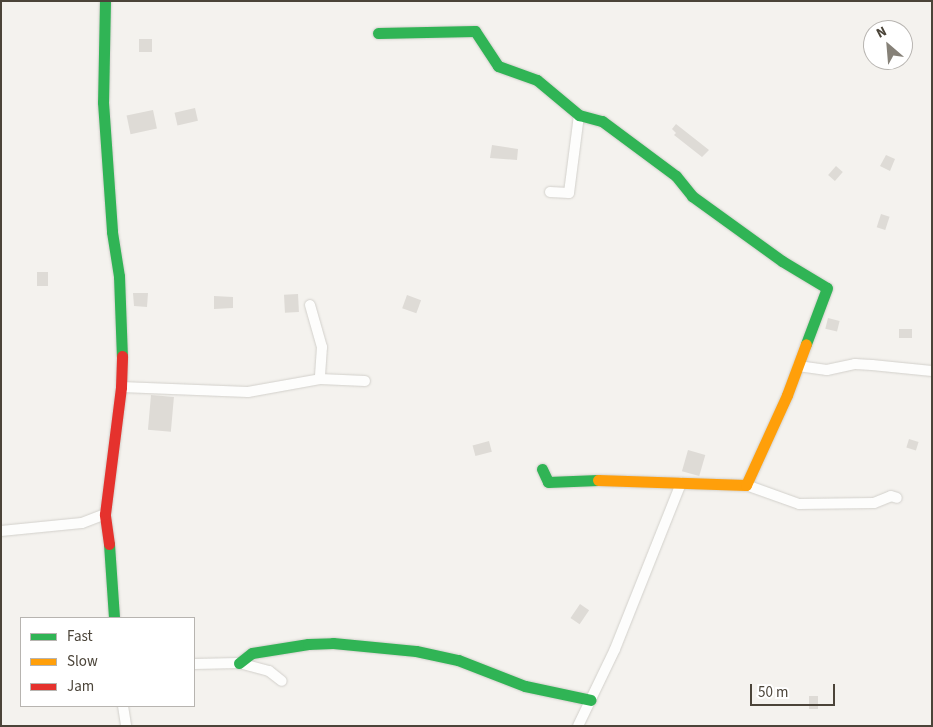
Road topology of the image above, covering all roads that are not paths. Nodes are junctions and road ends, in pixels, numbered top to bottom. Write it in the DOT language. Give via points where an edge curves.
graph roads {
  1 [pos="105,1"];
  2 [pos="378,33"];
  3 [pos="579,115"];
  4 [pos="550,192"];
  5 [pos="310,305"];
  6 [pos="798,366"];
  7 [pos="932,371"];
  8 [pos="320,379"];
  9 [pos="364,381"];
  10 [pos="121,387"];
  11 [pos="542,469"];
  12 [pos="682,483"];
  13 [pos="746,485"];
  14 [pos="897,498"];
  15 [pos="105,514"];
  16 [pos="1,531"];
  17 [pos="114,617"];
  18 [pos="239,663"];
  19 [pos="195,664"];
  20 [pos="282,681"];
  21 [pos="591,700"];
  22 [pos="124,707"];
  23 [pos="126,726"];
  24 [pos="578,726"];
  1 -- 10 [label="street" via="103,102 112,232 121,296"];
  2 -- 3 [label="street" via="475,31 498,66 537,80"];
  3 -- 4 [label="street" via="569,193"];
  3 -- 6 [label="street" via="602,120 676,176 692,196 713,212 827,288"];
  5 -- 8 [label="street" via="322,347"];
  6 -- 7 [label="street" via="827,370 855,364"];
  6 -- 13 [label="street"];
  8 -- 9 [label="street"];
  8 -- 10 [label="street" via="248,392"];
  10 -- 15 [label="street"];
  11 -- 12 [label="street" via="548,482"];
  12 -- 13 [label="street"];
  12 -- 21 [label="street"];
  13 -- 14 [label="street" via="799,504 874,503 891,496"];
  15 -- 16 [label="street" via="82,523"];
  15 -- 17 [label="street"];
  18 -- 19 [label="street"];
  18 -- 20 [label="street" via="270,671"];
  18 -- 21 [label="street" via="252,653 308,644 416,651 458,660 525,686"];
  21 -- 24 [label="street"];
  22 -- 23 [label="street"];
}
